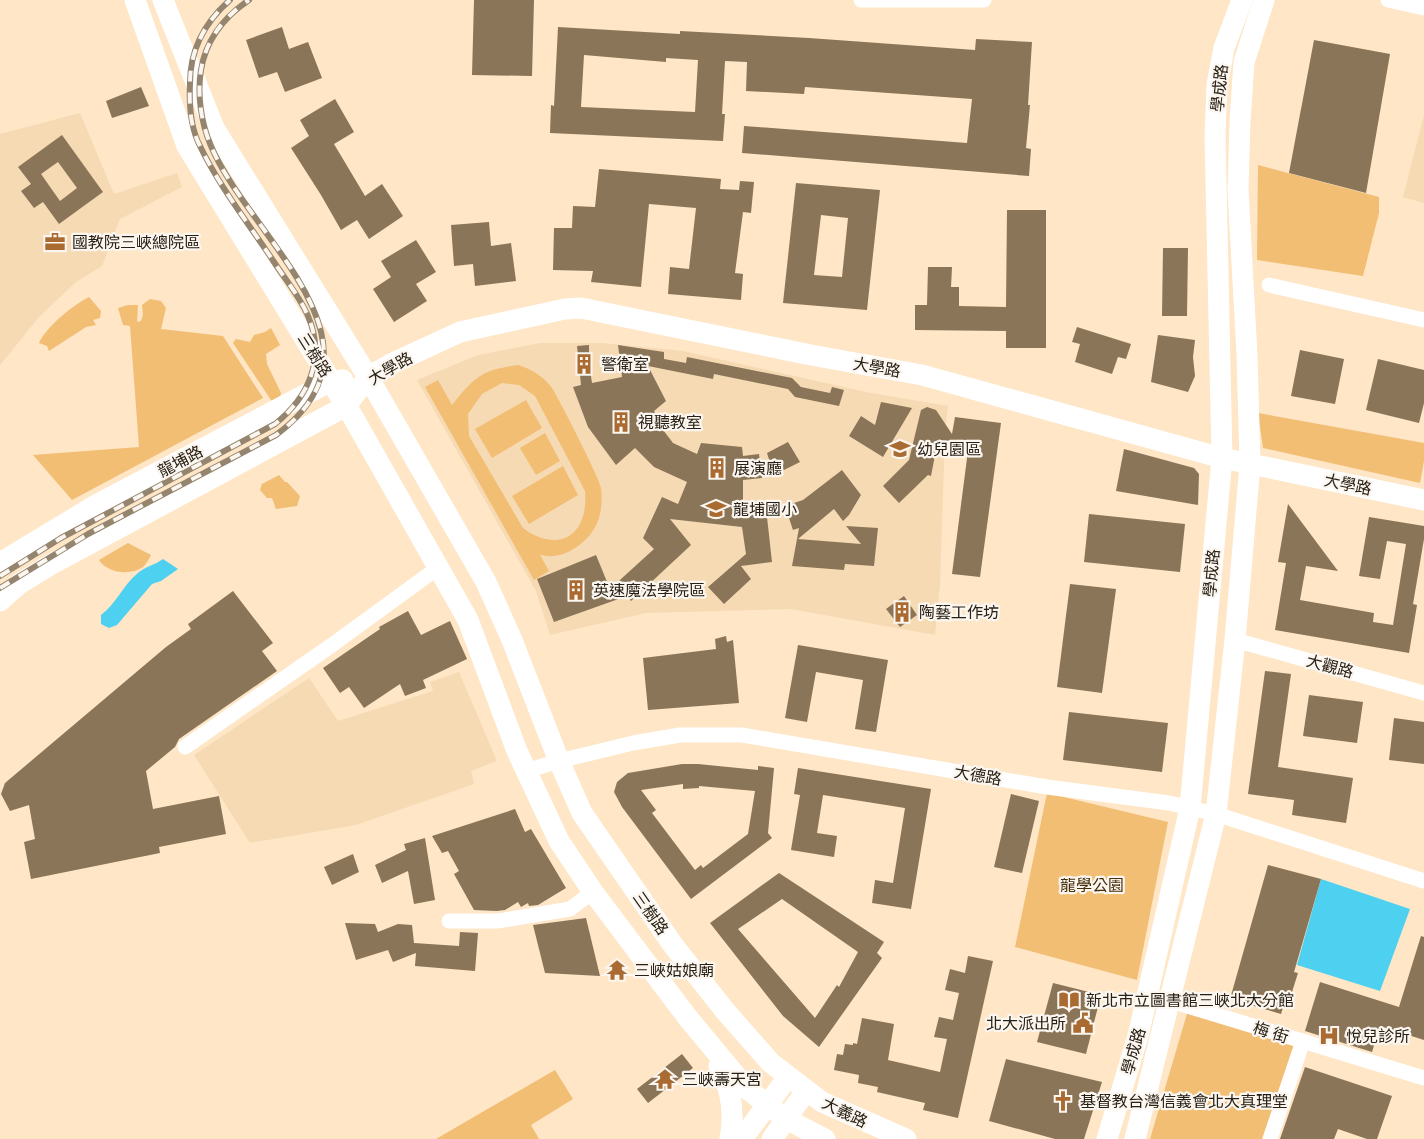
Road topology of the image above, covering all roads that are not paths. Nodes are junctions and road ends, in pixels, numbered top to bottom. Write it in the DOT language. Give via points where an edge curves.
graph roads {
  1 [pos="135,0"];
  2 [pos="163,0"];
  3 [pos="861,0"];
  4 [pos="984,0"];
  5 [pos="1242,0"];
  6 [pos="1264,0"];
  7 [pos="1389,0"];
  8 [pos="1424,8"];
  9 [pos="1269,285"];
  10 [pos="1424,320"];
  11 [pos="368,377"];
  12 [pos="331,381"];
  13 [pos="346,406"];
  14 [pos="1222,458"];
  15 [pos="1250,464"];
  16 [pos="1423,496"];
  17 [pos="0,563"];
  18 [pos="439,567"];
  19 [pos="0,601"];
  20 [pos="1235,640"];
  21 [pos="1424,693"];
  22 [pos="532,696"];
  23 [pos="501,708"];
  24 [pos="186,747"];
  25 [pos="559,761"];
  26 [pos="526,771"];
  27 [pos="1190,808"];
  28 [pos="1216,814"];
  29 [pos="1424,881"];
  30 [pos="592,892"];
  31 [pos="449,921"];
  32 [pos="1171,1001"];
  33 [pos="688,1018"];
  34 [pos="1303,1041"];
  35 [pos="788,1077"];
  36 [pos="1424,1078"];
  37 [pos="806,1091"];
  38 [pos="766,1104"];
  39 [pos="786,1119"];
  40 [pos="730,1139"];
  41 [pos="742,1139"];
  42 [pos="772,1139"];
  43 [pos="825,1139"];
  44 [pos="906,1139"];
  45 [pos="1107,1139"];
  46 [pos="1135,1139"];
  47 [pos="1270,1139"];
  1 -- 12 [label="street, 三樹路" via="187,146"];
  2 -- 11 [label="street, 三樹路" via="214,128"];
  3 -- 4 [label="street"];
  5 -- 14 [label="street, 學成路" via="1224,48 1217,85"];
  6 -- 15 [label="street, 學成路" via="1244,62 1240,121 1238,190"];
  7 -- 8 [label="street"];
  9 -- 10 [label="street"];
  11 -- 12 [label="street, 龍埔路"];
  11 -- 13 [label="street, 大學路"];
  11 -- 14 [label="street, 大學路" via="460,332 581,308 922,375"];
  11 -- 22 [label="street, 三樹路" via="486,582"];
  12 -- 13 [label="street, 三樹路"];
  12 -- 17 [label="street, 龍埔路" via="96,505"];
  13 -- 18 [label="street, 三樹路"];
  13 -- 19 [label="street, 龍埔路" via="50,565"];
  14 -- 15 [label="street, 大學路"];
  14 -- 27 [label="street, 學成路"];
  15 -- 16 [label="street, 大學路"];
  15 -- 20 [label="street, 學成路"];
  18 -- 23 [label="street, 三樹路" via="468,620"];
  18 -- 24 [label="street"];
  20 -- 21 [label="street, 大觀路"];
  20 -- 28 [label="street, 學成路"];
  22 -- 23 [label="street"];
  22 -- 25 [label="street, 三樹路"];
  23 -- 26 [label="street, 三樹路"];
  25 -- 26 [label="street, 大德路"];
  25 -- 27 [label="street, 大德路" via="680,735 742,735"];
  25 -- 35 [label="street, 三樹路" via="582,813 667,937 726,1012"];
  26 -- 30 [label="street, 三樹路" via="559,841"];
  27 -- 28 [label="street, 大德路"];
  27 -- 45 [label="street, 學成路" via="1138,1036"];
  28 -- 29 [label="street, 大德路"];
  28 -- 32 [label="street, 學成路"];
  30 -- 31 [label="street" via="570,909 498,921"];
  30 -- 33 [label="street, 三樹路"];
  32 -- 34 [label="street, 梅 街"];
  32 -- 46 [label="street, 學成路"];
  33 -- 38 [label="street, 三樹路" via="747,1089"];
  33 -- 40 [label="street" via="727,1079 734,1113"];
  34 -- 36 [label="street, 梅 街"];
  34 -- 47 [label="street, 梅 街"];
  35 -- 37 [label="street, 大義路"];
  35 -- 38 [label="street"];
  37 -- 39 [label="street"];
  37 -- 44 [label="street, 大義路" via="832,1107"];
  38 -- 39 [label="street, 大義路"];
  38 -- 41 [label="street"];
  39 -- 42 [label="street"];
  39 -- 43 [label="street, 大義路"];
}
